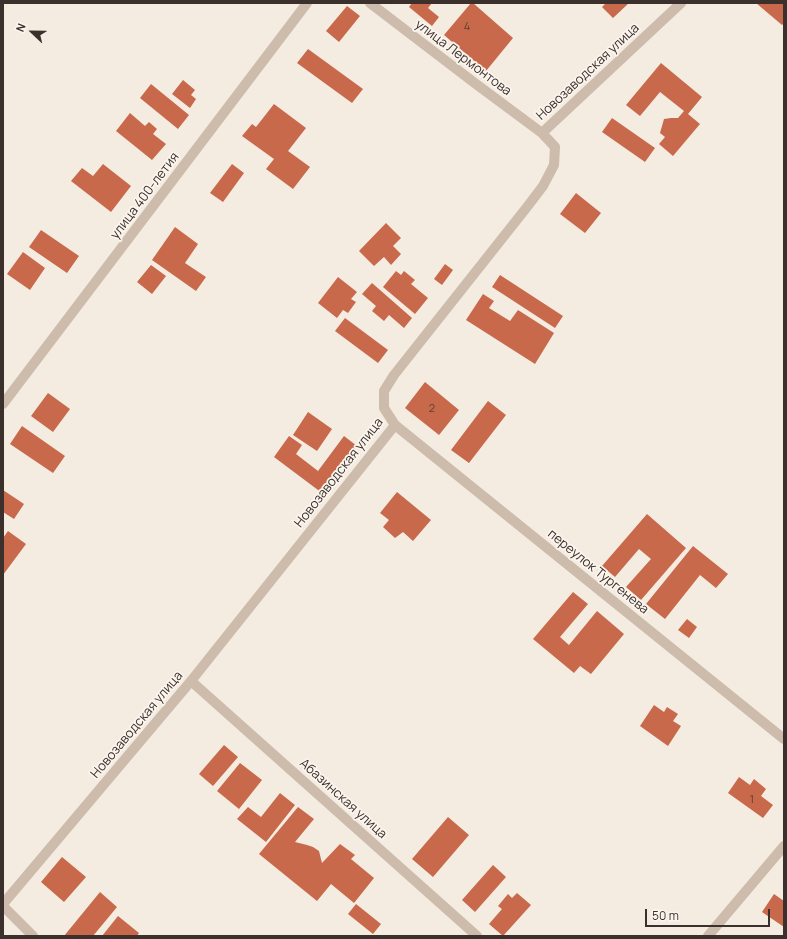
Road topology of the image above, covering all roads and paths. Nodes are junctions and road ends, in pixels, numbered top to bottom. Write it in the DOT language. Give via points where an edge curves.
graph roads {
  1 [pos="307,3"];
  2 [pos="370,3"];
  3 [pos="681,3"];
  4 [pos="542,133"];
  5 [pos="3,404"];
  6 [pos="395,424"];
  7 [pos="191,681"];
  8 [pos="784,739"];
  9 [pos="784,846"];
  10 [pos="3,905"];
  11 [pos="33,936"];
  12 [pos="477,936"];
  13 [pos="708,936"];
  1 -- 5 [label="street, улица 400-летия"];
  2 -- 4 [label="street, улица Лермонтова"];
  3 -- 4 [label="street, Новозаводская улица"];
  4 -- 6 [label="street, Новозаводская улица" via="555,147 554,165 527,208 384,391 384,408"];
  6 -- 7 [label="street, Новозаводская улица"];
  6 -- 8 [label="street, переулок Тургенева"];
  7 -- 10 [label="street, Новозаводская улица"];
  7 -- 12 [label="street, Абазинская улица"];
  9 -- 13 [label="street"];
  10 -- 11 [label="street"];
}
